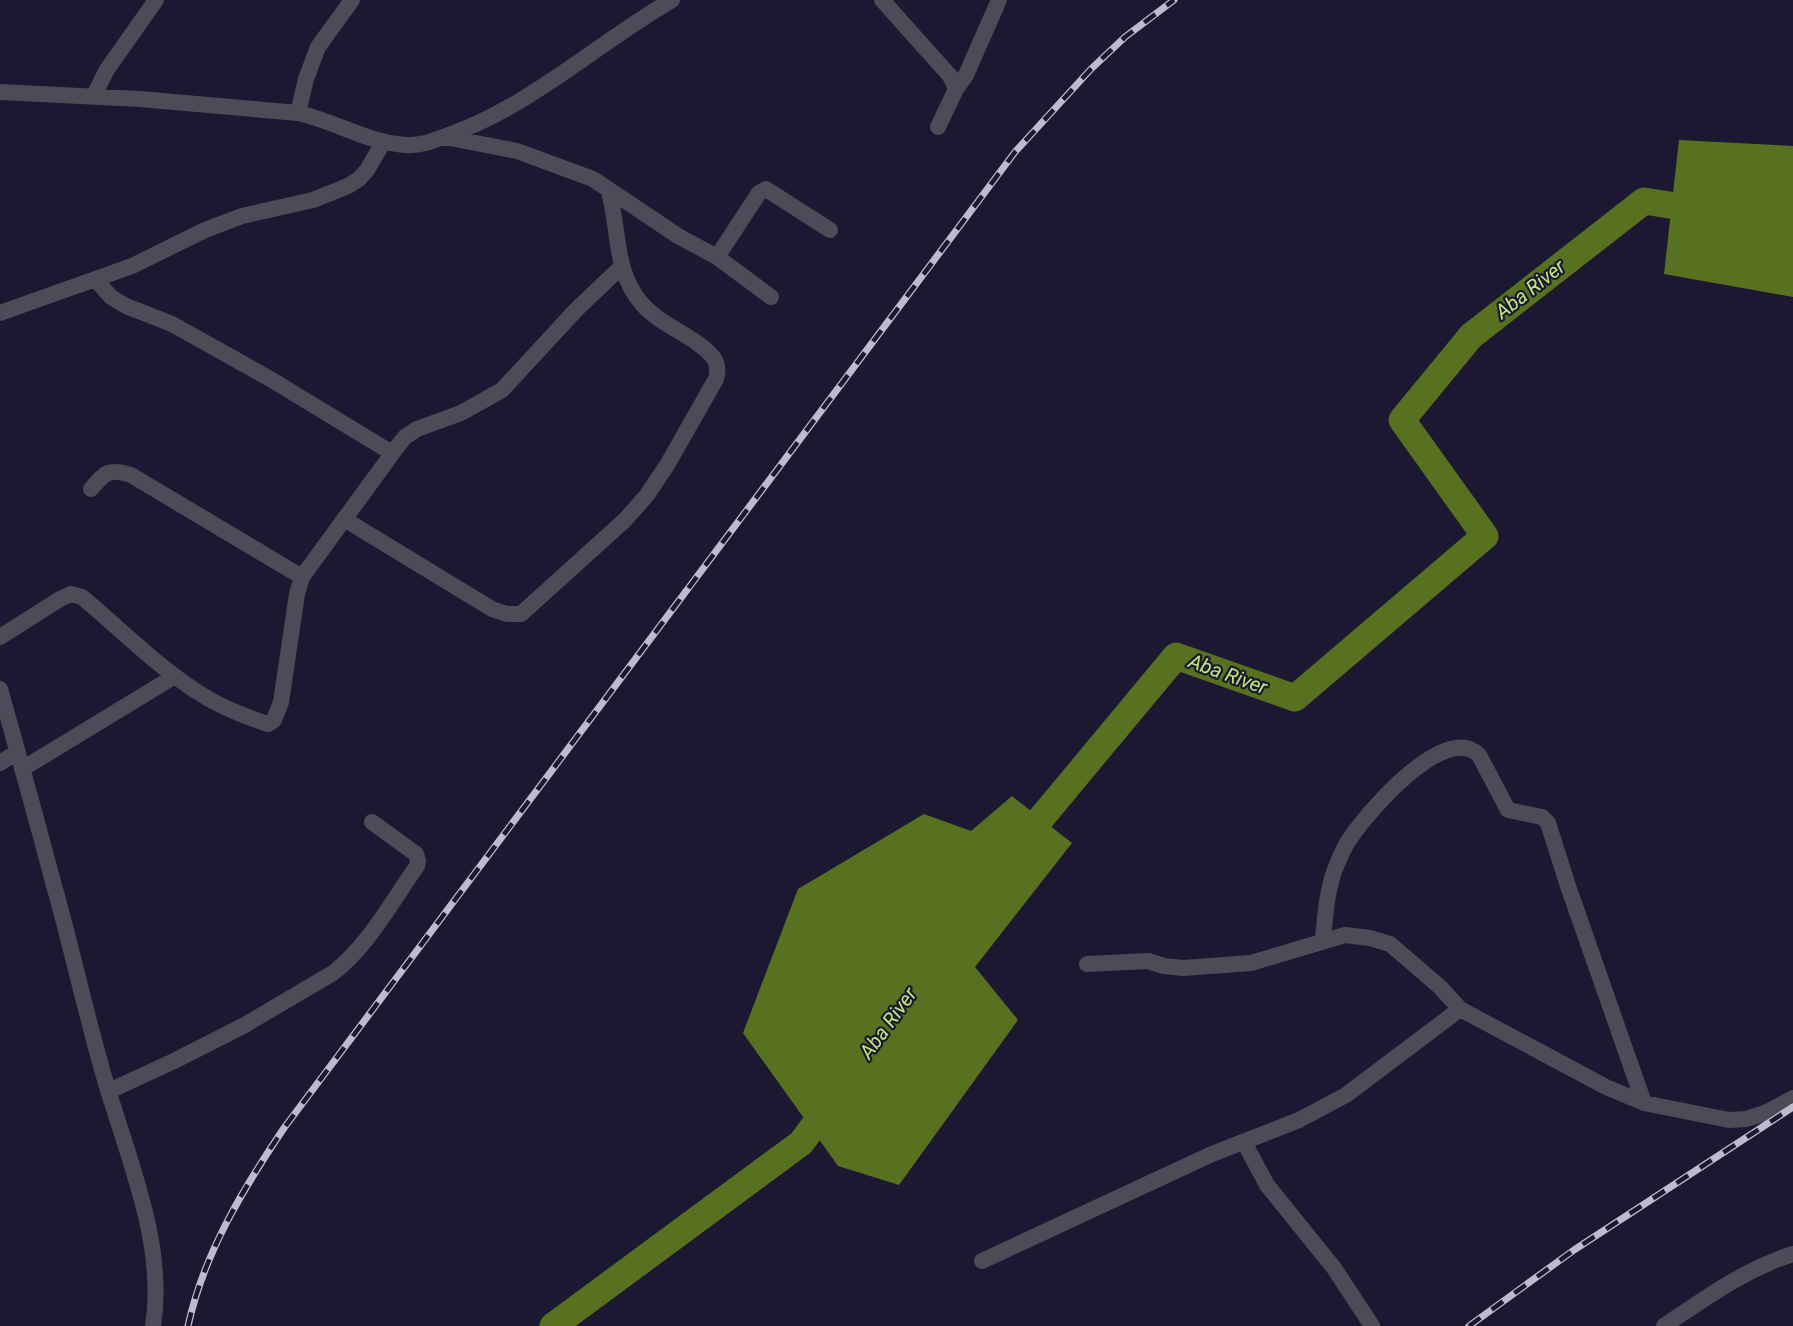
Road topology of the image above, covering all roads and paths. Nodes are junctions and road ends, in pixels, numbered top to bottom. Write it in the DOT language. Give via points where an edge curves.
graph roads {
  1 [pos="156,0"];
  2 [pos="352,0"];
  3 [pos="672,0"];
  4 [pos="882,0"];
  5 [pos="999,0"];
  6 [pos="956,89"];
  7 [pos="0,92"];
  8 [pos="94,96"];
  9 [pos="298,113"];
  10 [pos="476,125"];
  11 [pos="938,128"];
  12 [pos="445,137"];
  13 [pos="383,143"];
  14 [pos="500,148"];
  15 [pos="608,189"];
  16 [pos="830,230"];
  17 [pos="717,257"];
  18 [pos="621,267"];
  19 [pos="94,279"];
  20 [pos="771,297"];
  21 [pos="0,313"];
  22 [pos="392,453"];
  23 [pos="91,489"];
  24 [pos="344,519"];
  25 [pos="302,577"];
  26 [pos="0,637"];
  27 [pos="175,676"];
  28 [pos="0,689"];
  29 [pos="20,760"];
  30 [pos="0,763"];
  31 [pos="372,822"];
  32 [pos="1323,940"];
  33 [pos="1087,964"];
  34 [pos="1460,1009"];
  35 [pos="109,1091"];
  36 [pos="1793,1098"];
  37 [pos="1644,1103"];
  38 [pos="1244,1142"];
  39 [pos="1793,1254"];
  40 [pos="982,1261"];
  41 [pos="153,1326"];
  42 [pos="1372,1326"];
  43 [pos="1664,1326"];
  1 -- 8 [label="street" via="106,71"];
  2 -- 9 [label="street" via="318,47"];
  3 -- 10 [label="street" via="554,79"];
  4 -- 6 [label="street" via="950,76"];
  5 -- 6 [label="street" via="970,68"];
  6 -- 11 [label="street"];
  7 -- 8 [label="street"];
  8 -- 9 [label="street"];
  9 -- 13 [label="street"];
  10 -- 12 [label="street"];
  10 -- 14 [label="street"];
  12 -- 13 [label="street" via="409,146"];
  12 -- 14 [label="street"];
  13 -- 19 [label="street" via="367,171 348,186 313,200 242,216"];
  14 -- 15 [label="street" via="575,172"];
  15 -- 17 [label="street"];
  15 -- 18 [label="street"];
  16 -- 17 [label="street" via="766,189 759,193"];
  17 -- 20 [label="street"];
  18 -- 22 [label="street" via="502,390 461,413 417,429"];
  18 -- 24 [label="street" via="643,306 713,357 717,365 717,373 667,465 625,520 521,614 507,614 492,609"];
  19 -- 21 [label="street"];
  19 -- 22 [label="street" via="126,306 172,324"];
  22 -- 24 [label="street"];
  23 -- 25 [label="street" via="110,471 131,475"];
  24 -- 25 [label="street"];
  25 -- 27 [label="street" via="281,702 274,720 268,724 218,704"];
  26 -- 27 [label="street" via="70,594 82,597"];
  27 -- 29 [label="street"];
  28 -- 29 [label="street"];
  29 -- 30 [label="street"];
  29 -- 35 [label="street"];
  31 -- 35 [label="street" via="416,854 418,861 345,964 243,1026"];
  32 -- 33 [label="street" via="1251,963 1183,968 1148,961"];
  32 -- 34 [label="street" via="1345,935 1390,944"];
  32 -- 37 [label="street" via="1327,897 1336,867 1362,823 1397,783 1421,764 1448,748 1473,749 1508,810 1542,817 1548,823"];
  34 -- 37 [label="street" via="1606,1087"];
  34 -- 38 [label="street" via="1346,1095"];
  35 -- 41 [label="street" via="153,1248 157,1300"];
  36 -- 37 [label="street" via="1765,1113 1729,1120"];
  38 -- 40 [label="street"];
  38 -- 42 [label="street" via="1267,1185 1334,1268"];
  39 -- 43 [label="street" via="1733,1280"];
}
